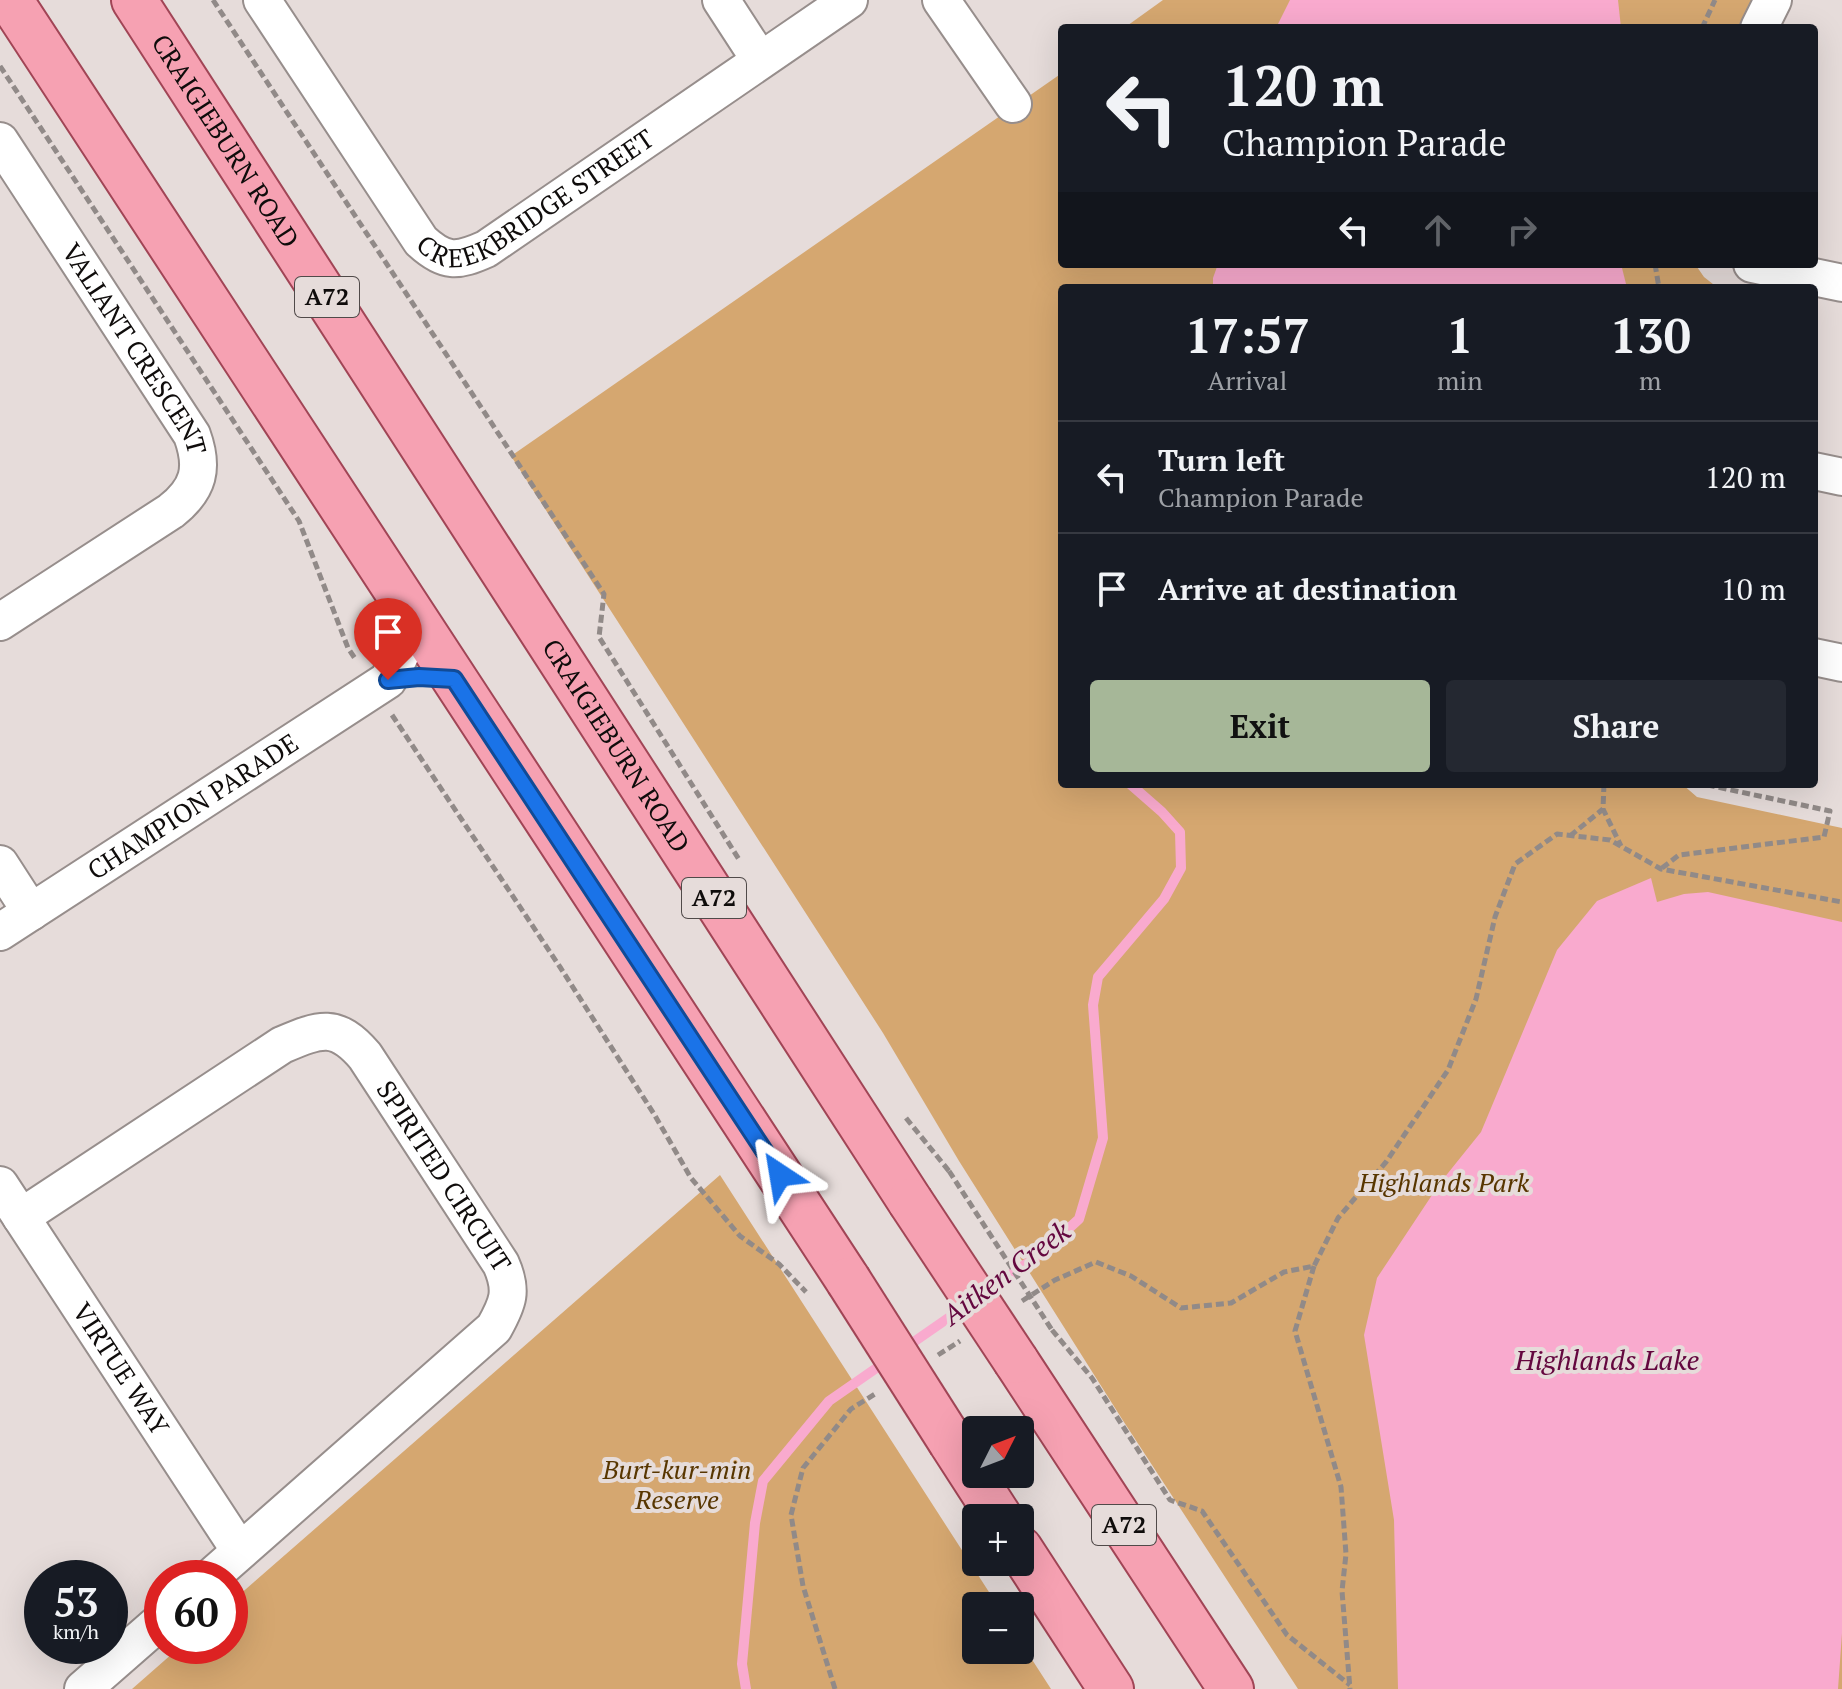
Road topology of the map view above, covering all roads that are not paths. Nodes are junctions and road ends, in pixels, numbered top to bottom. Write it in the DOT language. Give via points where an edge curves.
graph roads {
  1 [pos="10,0"];
  2 [pos="134,0"];
  3 [pos="262,0"];
  4 [pos="721,0"];
  5 [pos="849,0"];
  6 [pos="941,0"];
  7 [pos="1773,0"];
  8 [pos="1761,24"];
  9 [pos="760,60"];
  10 [pos="1013,104"];
  11 [pos="0,141"];
  12 [pos="1771,268"];
  13 [pos="1842,283"];
  14 [pos="1818,472"];
  15 [pos="1842,477"];
  16 [pos="0,622"];
  17 [pos="416,623"];
  18 [pos="1818,658"];
  19 [pos="1842,663"];
  20 [pos="454,679"];
  21 [pos="388,680"];
  22 [pos="0,864"];
  23 [pos="31,912"];
  24 [pos="0,932"];
  25 [pos="0,1185"];
  26 [pos="21,1217"];
  27 [pos="991,1504"];
  28 [pos="240,1551"];
  29 [pos="230,1560"];
  30 [pos="1034,1571"];
  31 [pos="144,1636"];
  32 [pos="83,1689"];
  33 [pos="1111,1689"];
  34 [pos="1231,1689"];
  1 -- 17 [label="main road"];
  2 -- 34 [label="main road, CRAIGIEBURN ROAD / A72, bridge"];
  3 -- 9 [label="street, CREEKBRIDGE STREET" via="421,241 449,258 486,249"];
  4 -- 9 [label="street"];
  5 -- 9 [label="street, CREEKBRIDGE STREET"];
  6 -- 10 [label="street"];
  7 -- 8 [label="street"];
  11 -- 16 [label="street, VALIANT CRESCENT" via="199,453 199,470 184,501"];
  12 -- 13 [label="street"];
  14 -- 15 [label="street"];
  17 -- 20 [label="main road"];
  17 -- 21 [label="street"];
  18 -- 19 [label="street"];
  20 -- 21 [label="street, CHAMPION PARADE"];
  20 -- 27 [label="main road, bridge"];
  21 -- 23 [label="street, CHAMPION PARADE"];
  22 -- 23 [label="street"];
  23 -- 24 [label="street, CHAMPION PARADE"];
  25 -- 26 [label="street, VIRTUE WAY"];
  26 -- 28 [label="street, VIRTUE WAY"];
  26 -- 28 [label="street, SPIRITED CIRCUIT" via="282,1045 323,1031 340,1033 365,1056 485,1236 509,1281 504,1311 494,1328"];
  28 -- 29 [label="street, SPIRITED CIRCUIT"];
  30 -- 33 [label="main road"];
  31 -- 32 [label="street"];
}
